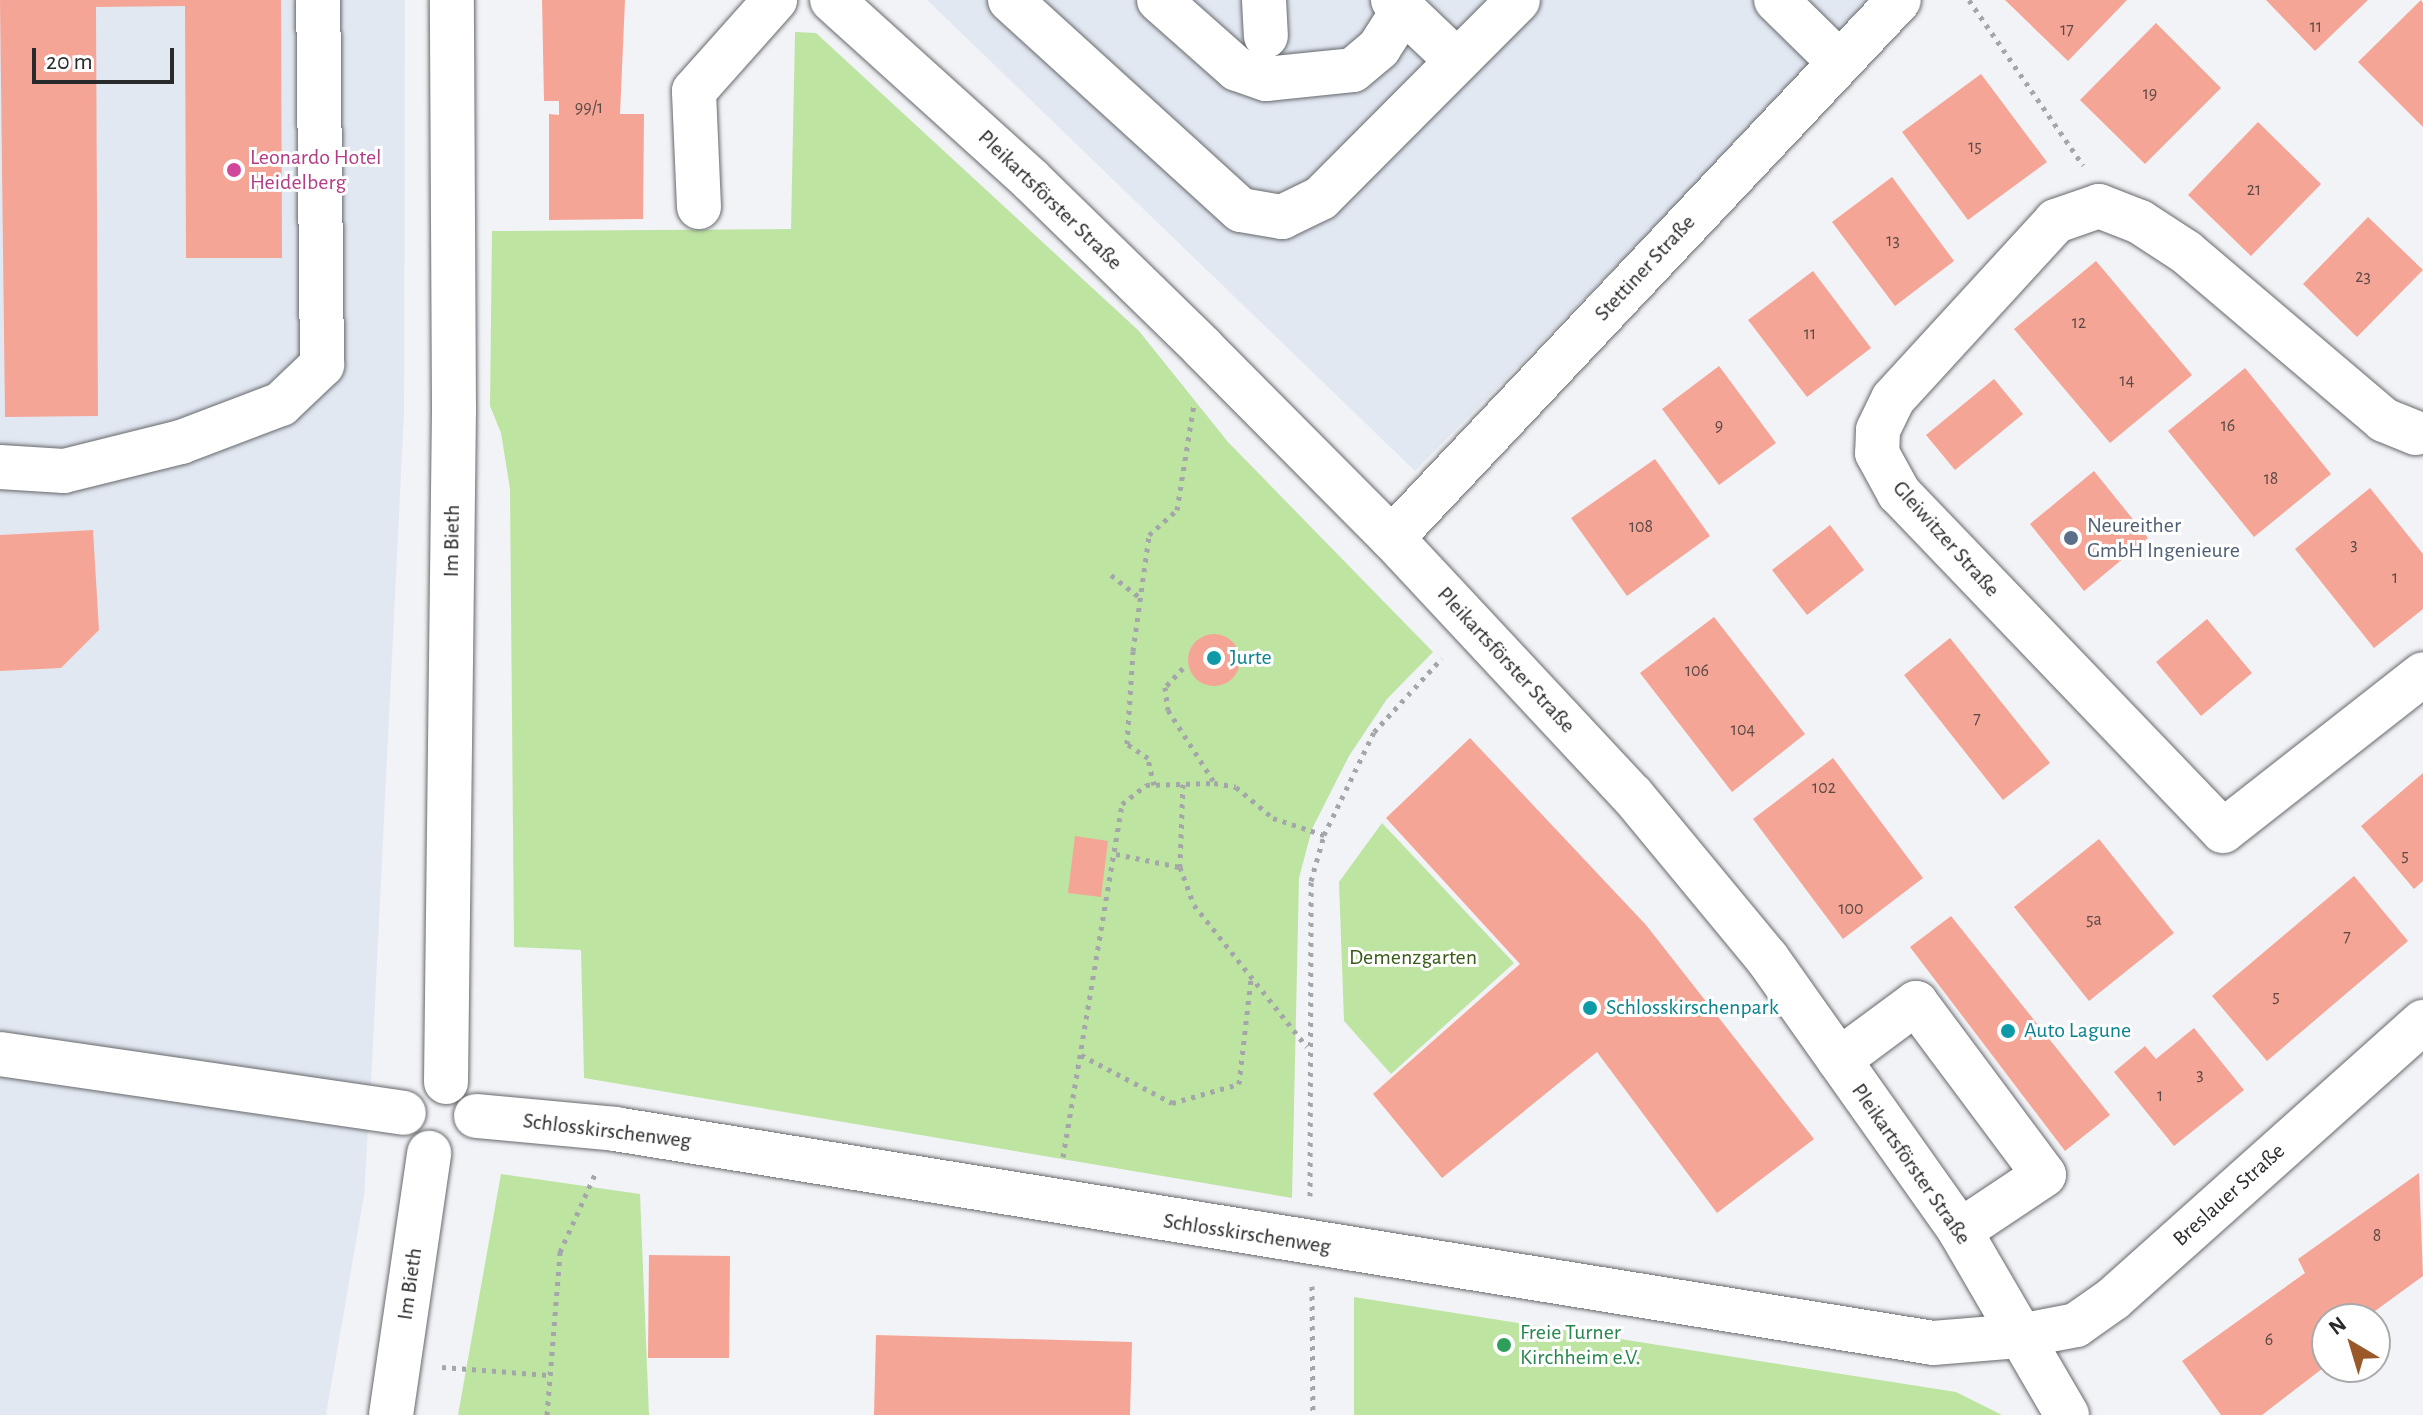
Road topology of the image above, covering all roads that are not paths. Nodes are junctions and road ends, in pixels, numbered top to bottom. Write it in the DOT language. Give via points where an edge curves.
graph roads {
  1 [pos="318,0"];
  2 [pos="452,0"];
  3 [pos="775,0"];
  4 [pos="832,0"];
  5 [pos="1010,0"];
  6 [pos="1518,0"];
  7 [pos="1776,0"];
  8 [pos="1899,0"];
  9 [pos="1166,2"];
  10 [pos="1398,6"];
  11 [pos="1366,59"];
  12 [pos="1838,61"];
  13 [pos="1447,71"];
  14 [pos="1389,130"];
  15 [pos="699,207"];
  16 [pos="2421,428"];
  17 [pos="0,467"];
  18 [pos="1392,538"];
  19 [pos="2423,674"];
  20 [pos="2423,1022"];
  21 [pos="0,1054"];
  22 [pos="1839,1060"];
  23 [pos="446,1082"];
  24 [pos="404,1113"];
  25 [pos="476,1116"];
  26 [pos="429,1153"];
  27 [pos="1960,1231"];
  28 [pos="2019,1336"];
  29 [pos="391,1415"];
  30 [pos="2067,1415"];
  1 -- 17 [label="street" via="322,365 281,404 181,442 64,471"];
  2 -- 23 [label="street, Im Bieth" via="454,411"];
  3 -- 15 [label="street" via="694,91"];
  4 -- 18 [label="street, Pleikartsförster Straße" via="1031,180"];
  5 -- 14 [label="street" via="1220,193 1252,213 1282,217 1302,211"];
  6 -- 13 [label="street"];
  7 -- 12 [label="street"];
  8 -- 12 [label="street, Stettiner Straße"];
  9 -- 11 [label="street" via="1252,77 1281,80"];
  10 -- 11 [label="street"];
  10 -- 13 [label="street"];
  11 -- 13 [label="street" via="1416,76"];
  11 -- 14 [label="street"];
  12 -- 18 [label="street, Stettiner Straße"];
  13 -- 14 [label="street"];
  16 -- 19 [label="street, Gleiwitzer Straße" via="2384,420 2186,252 2140,222 2099,206 2056,221 1893,399 1878,430 1877,453 1899,493 2223,831"];
  18 -- 22 [label="street, Pleikartsförster Straße" via="1632,795 1767,958"];
  20 -- 28 [label="street, Breslauer Straße" via="2113,1299 2076,1325"];
  21 -- 24 [label="street"];
  22 -- 27 [label="street, Pleikartsförster Straße"];
  22 -- 27 [label="street" via="1916,1003 2044,1175"];
  23 -- 24 [label="street" via="427,1082 410,1096"];
  23 -- 25 [label="street" via="461,1087"];
  24 -- 26 [label="street" via="413,1142"];
  25 -- 26 [label="street" via="471,1133 452,1150"];
  25 -- 28 [label="street, Schlosskirschenweg" via="615,1129 1933,1343"];
  26 -- 29 [label="street, Im Bieth"];
  27 -- 28 [label="street, Pleikartsförster Straße"];
  28 -- 30 [label="street, Pleikartsförster Straße"];
}
